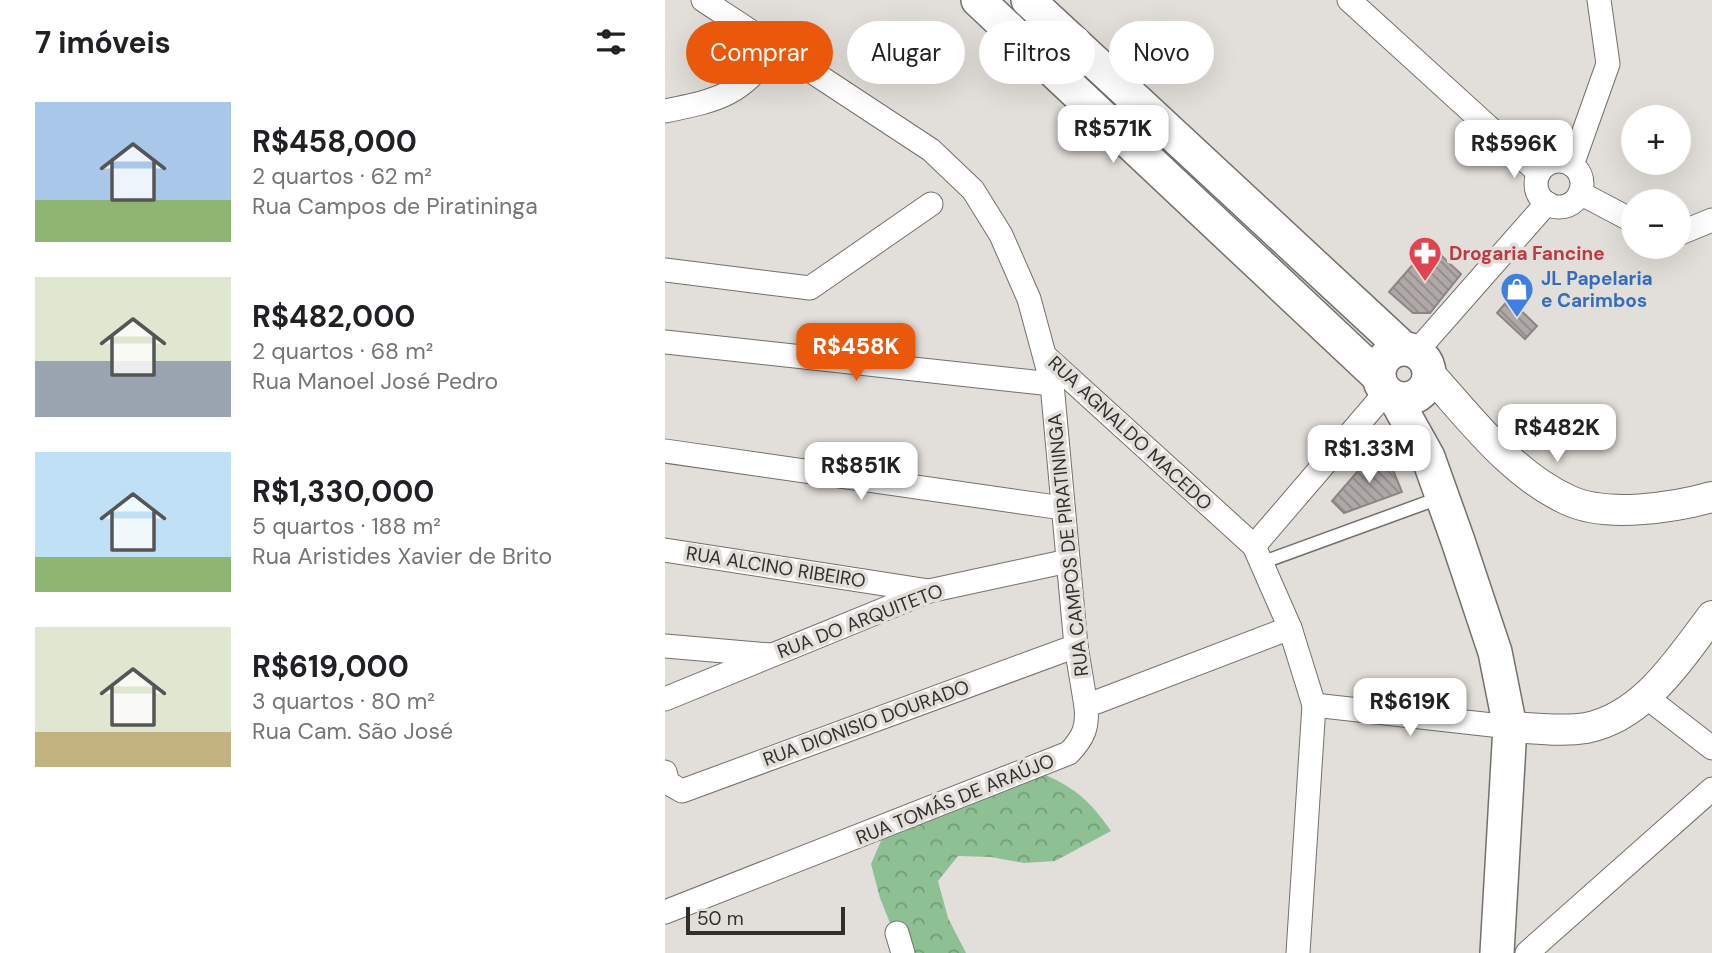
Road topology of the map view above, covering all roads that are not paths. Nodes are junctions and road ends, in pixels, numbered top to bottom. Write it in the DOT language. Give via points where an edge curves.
graph roads {
  1 [pos="703,0"];
  2 [pos="978,0"];
  3 [pos="1028,0"];
  4 [pos="1349,0"];
  5 [pos="1599,0"];
  6 [pos="735,21"];
  7 [pos="741,84"];
  8 [pos="831,84"];
  9 [pos="665,111"];
  10 [pos="1572,165"];
  11 [pos="1539,173"];
  12 [pos="1580,193"];
  13 [pos="1547,203"];
  14 [pos="931,204"];
  15 [pos="1621,215"];
  16 [pos="1712,220"];
  17 [pos="1691,229"];
  18 [pos="665,270"];
  19 [pos="665,342"];
  20 [pos="1045,356"];
  21 [pos="1405,375"];
  22 [pos="1052,384"];
  23 [pos="665,451"];
  24 [pos="1442,497"];
  25 [pos="1712,497"];
  26 [pos="1063,508"];
  27 [pos="665,550"];
  28 [pos="1257,555"];
  29 [pos="1068,561"];
  30 [pos="929,591"];
  31 [pos="1712,616"];
  32 [pos="1290,628"];
  33 [pos="665,646"];
  34 [pos="1076,646"];
  35 [pos="774,655"];
  36 [pos="1645,696"];
  37 [pos="665,699"];
  38 [pos="1314,705"];
  39 [pos="1086,706"];
  40 [pos="1510,727"];
  41 [pos="1712,748"];
  42 [pos="665,772"];
  43 [pos="1712,789"];
  44 [pos="665,912"];
  45 [pos="1298,953"];
  46 [pos="1497,953"];
  47 [pos="1527,953"];
  1 -- 6 [label="street, RUA AGNALDO MACEDO"];
  2 -- 21 [label="main road"];
  3 -- 21 [label="main road"];
  4 -- 11 [label="street"];
  5 -- 10 [label="street" via="1608,64"];
  7 -- 9 [label="street" via="730,94"];
  8 -- 20 [label="street, RUA AGNALDO MACEDO" via="931,150 973,190 1029,299"];
  10 -- 11 [label="street" via="1551,162"];
  10 -- 12 [label="street" via="1581,178"];
  11 -- 13 [label="street" via="1536,185"];
  12 -- 13 [label="street" via="1569,204"];
  12 -- 15 [label="street"];
  13 -- 21 [label="street"];
  14 -- 18 [label="street" via="810,288"];
  16 -- 17 [label="street"];
  19 -- 22 [label="street"];
  20 -- 22 [label="street, RUA CAMPOS DE PIRATININGA"];
  20 -- 28 [label="street, RUA AGNALDO MACEDO"];
  21 -- 24 [label="main road"];
  21 -- 25 [label="street" via="1535,481 1570,501 1609,509 1685,505"];
  21 -- 28 [label="street"];
  22 -- 26 [label="street, RUA CAMPOS DE PIRATININGA"];
  23 -- 26 [label="street"];
  24 -- 28 [label="lane"];
  24 -- 40 [label="main road" via="1495,652"];
  26 -- 29 [label="street, RUA CAMPOS DE PIRATININGA"];
  27 -- 30 [label="street, RUA ALCINO RIBEIRO"];
  28 -- 32 [label="street, RUA AGNALDO MACEDO"];
  29 -- 30 [label="street, RUA DO ARQUITETO"];
  29 -- 34 [label="street, RUA CAMPOS DE PIRATININGA"];
  30 -- 35 [label="street, RUA DO ARQUITETO"];
  31 -- 36 [label="street"];
  32 -- 38 [label="street, RUA AGNALDO MACEDO"];
  32 -- 39 [label="street"];
  33 -- 35 [label="street"];
  34 -- 39 [label="street, RUA CAMPOS DE PIRATININGA"];
  34 -- 42 [label="street, RUA DIONISIO DOURADO" via="682,791 668,783"];
  35 -- 37 [label="street, RUA DO ARQUITETO"];
  36 -- 40 [label="street" via="1611,722 1582,728"];
  36 -- 41 [label="street"];
  38 -- 40 [label="street"];
  38 -- 45 [label="street, RUA AGNALDO MACEDO"];
  39 -- 44 [label="street, RUA TOMÁS DE ARAÚJO" via="1088,726 1069,754"];
  40 -- 46 [label="main road"];
  43 -- 47 [label="street"];
}
